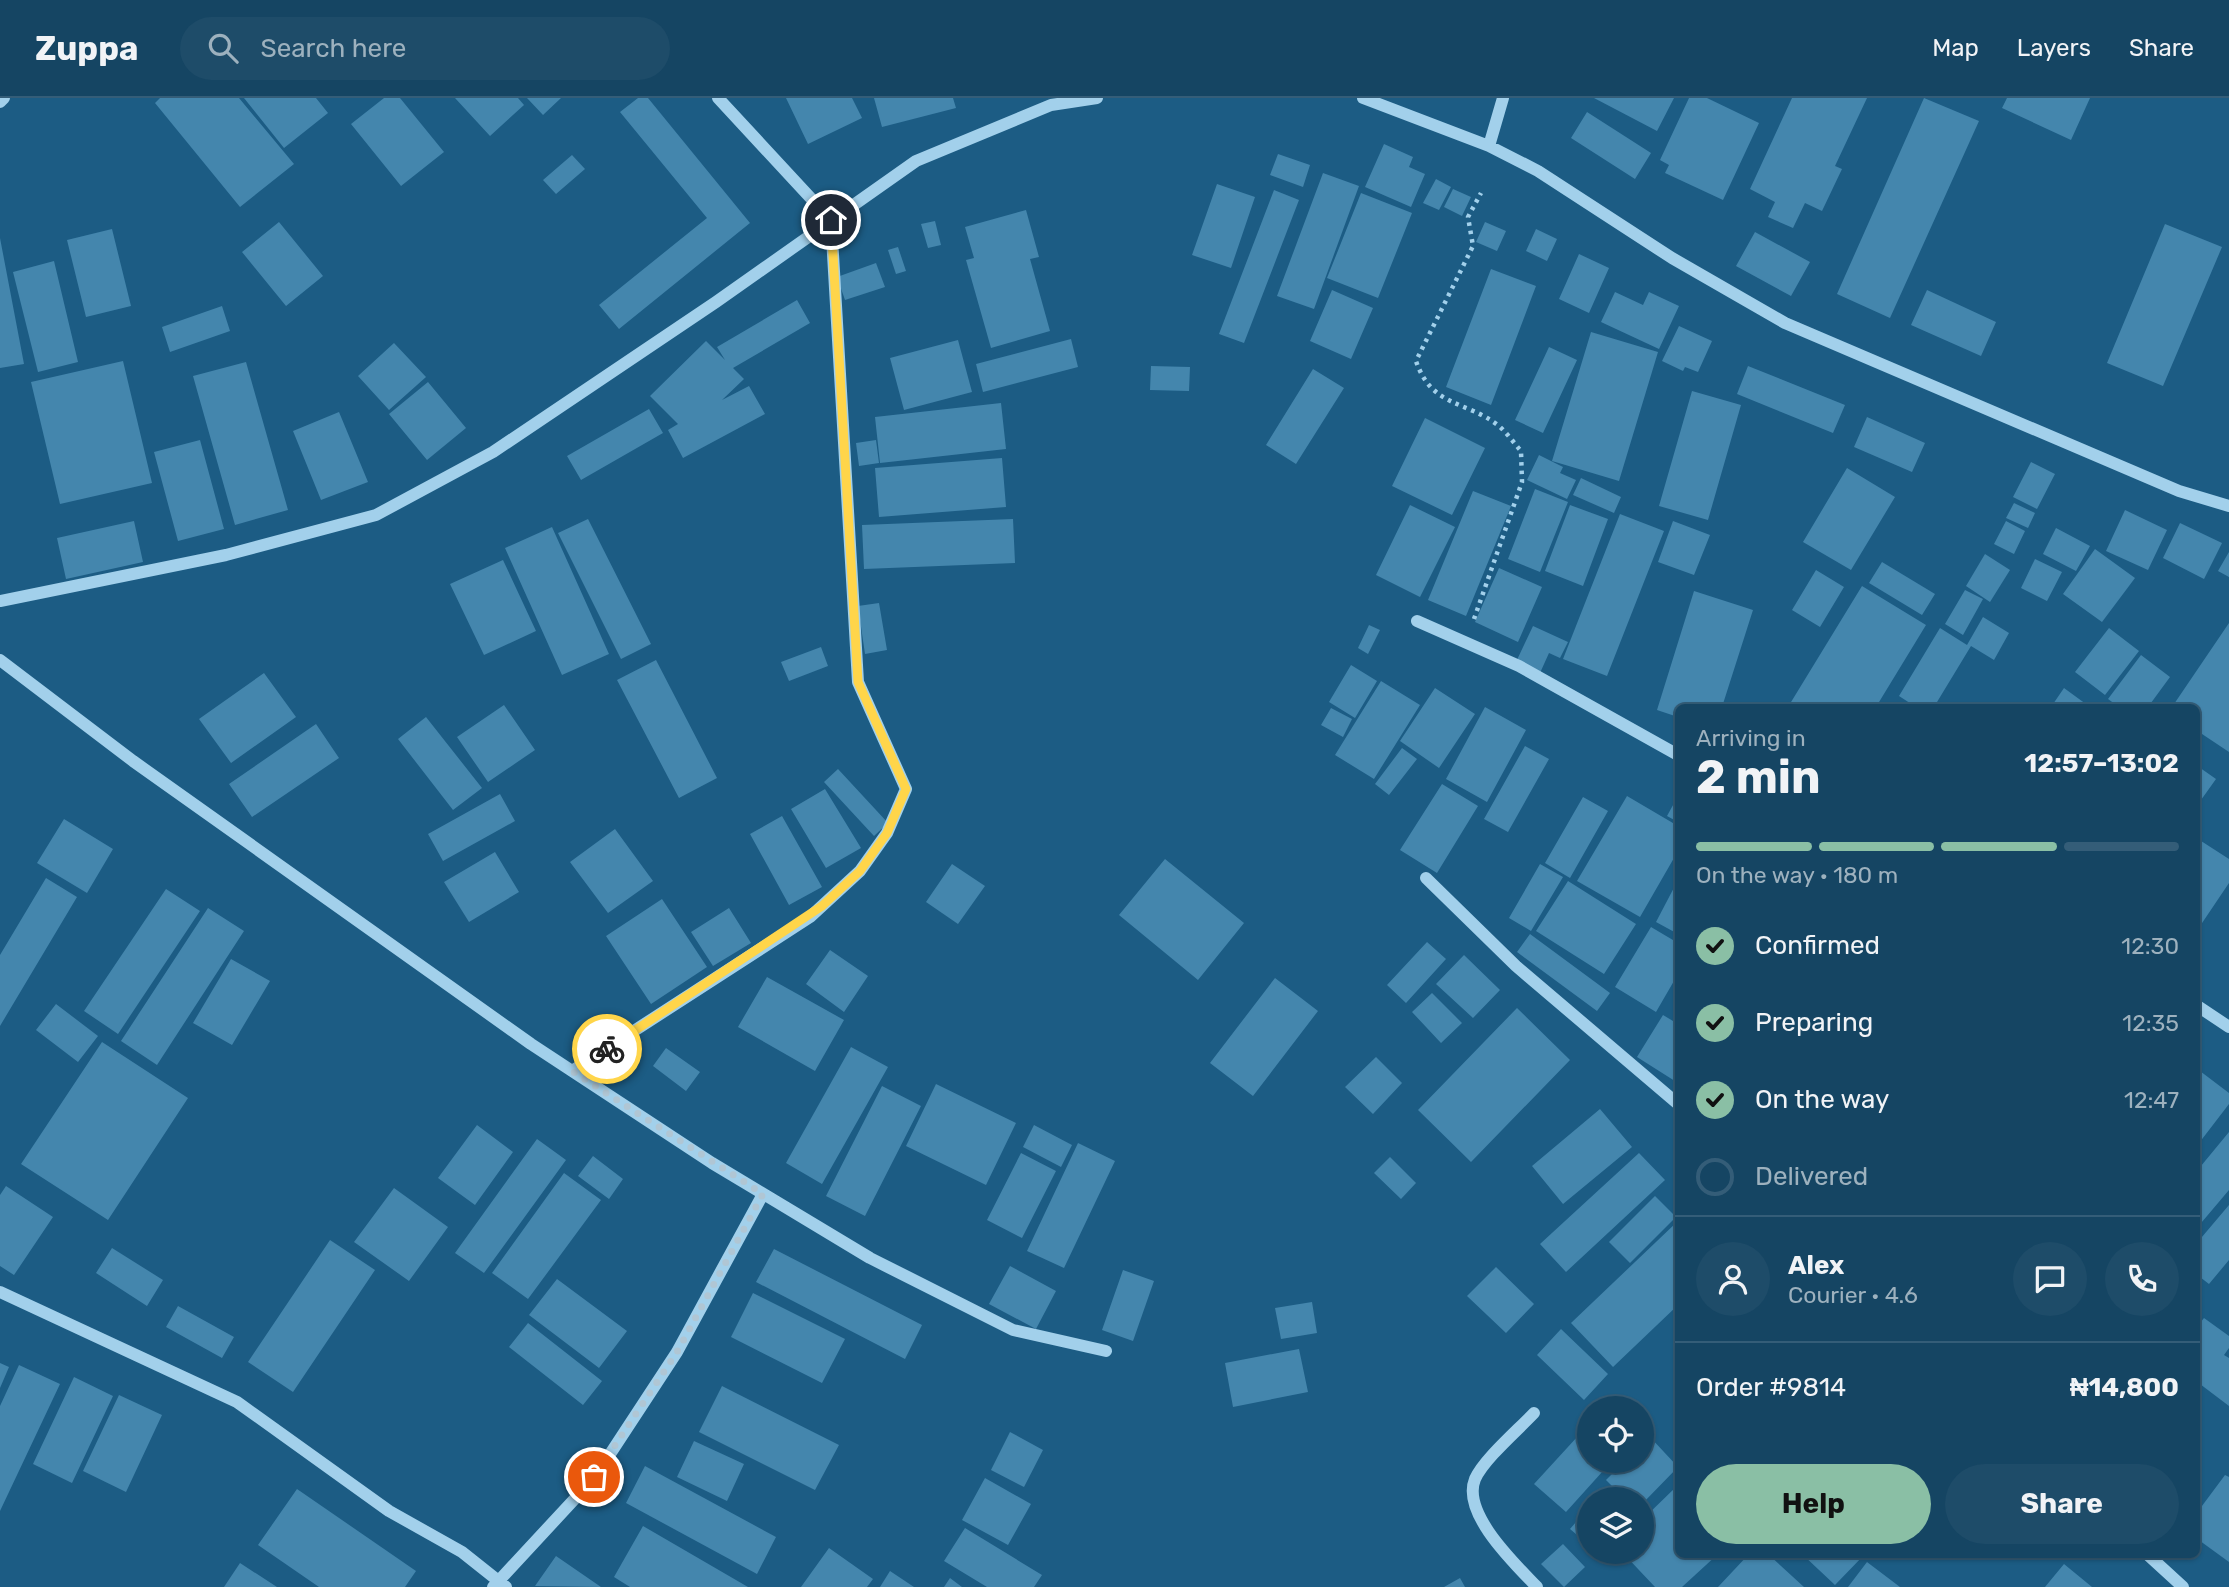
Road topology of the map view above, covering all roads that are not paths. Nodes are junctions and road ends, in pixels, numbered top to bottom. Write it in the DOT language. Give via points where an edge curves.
graph roads {
  1 [pos="4,98"];
  2 [pos="718,98"];
  3 [pos="1097,98"];
  4 [pos="1363,98"];
  5 [pos="1503,98"];
  6 [pos="0,102"];
  7 [pos="1489,146"];
  8 [pos="831,220"];
  9 [pos="2229,506"];
  10 [pos="0,601"];
  11 [pos="1417,621"];
  12 [pos="0,660"];
  13 [pos="1675,753"];
  14 [pos="1426,878"];
  15 [pos="2200,1008"];
  16 [pos="2229,1027"];
  17 [pos="572,1071"];
  18 [pos="1675,1101"];
  19 [pos="763,1194"];
  20 [pos="0,1292"];
  21 [pos="1106,1351"];
  22 [pos="1534,1413"];
  23 [pos="2151,1558"];
  24 [pos="499,1585"];
  25 [pos="1537,1587"];
  26 [pos="2183,1587"];
  1 -- 6 [label="street"];
  2 -- 8 [label="street"];
  3 -- 8 [label="street" via="1051,105 916,161"];
  4 -- 7 [label="street"];
  5 -- 7 [label="street"];
  7 -- 9 [label="street" via="1538,171 1672,258 1785,323 2179,491"];
  8 -- 10 [label="street" via="493,452 376,515 226,555"];
  8 -- 17 [label="street" via="858,682 906,789 887,833 860,871 810,917"];
  11 -- 13 [label="street" via="1519,666"];
  12 -- 17 [label="street" via="156,777"];
  14 -- 18 [label="street" via="1516,966"];
  15 -- 16 [label="street"];
  17 -- 19 [label="street"];
  19 -- 21 [label="street" via="870,1258 1013,1330"];
  19 -- 24 [label="street" via="677,1352 594,1477"];
  20 -- 24 [label="street" via="237,1402 389,1511 462,1552"];
  22 -- 25 [label="street" via="1476,1476 1471,1493 1477,1513"];
  23 -- 26 [label="street"];
}
